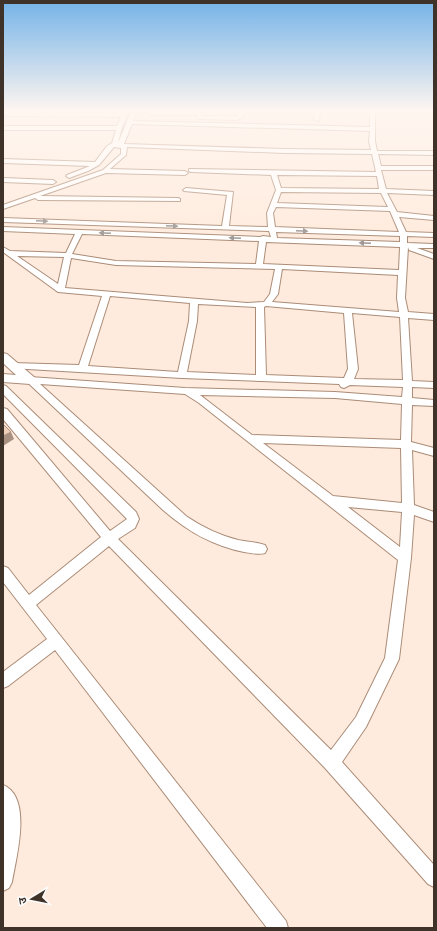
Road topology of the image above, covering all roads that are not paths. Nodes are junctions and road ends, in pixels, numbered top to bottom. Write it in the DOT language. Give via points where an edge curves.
graph roads {
  1 [pos="104,155"];
  2 [pos="122,155"];
  3 [pos="375,155"];
  4 [pos="3,161"];
  5 [pos="97,164"];
  6 [pos="434,168"];
  7 [pos="105,170"];
  8 [pos="379,171"];
  9 [pos="273,173"];
  10 [pos="3,180"];
  11 [pos="53,182"];
  12 [pos="434,186"];
  13 [pos="383,189"];
  14 [pos="186,190"];
  15 [pos="279,190"];
  16 [pos="434,193"];
  17 [pos="30,198"];
  18 [pos="3,200"];
  19 [pos="178,200"];
  20 [pos="274,205"];
  21 [pos="3,207"];
  22 [pos="394,212"];
  23 [pos="434,218"];
  24 [pos="3,220"];
  25 [pos="225,228"];
  26 [pos="3,229"];
  27 [pos="272,230"];
  28 [pos="80,232"];
  29 [pos="403,234"];
  30 [pos="434,235"];
  31 [pos="263,238"];
  32 [pos="275,239"];
  33 [pos="404,245"];
  34 [pos="434,246"];
  35 [pos="6,251"];
  36 [pos="68,255"];
  37 [pos="434,257"];
  38 [pos="259,267"];
  39 [pos="279,267"];
  40 [pos="402,273"];
  41 [pos="61,290"];
  42 [pos="107,293"];
  43 [pos="194,300"];
  44 [pos="263,304"];
  45 [pos="348,311"];
  46 [pos="404,315"];
  47 [pos="434,317"];
  48 [pos="3,357"];
  49 [pos="8,366"];
  50 [pos="82,369"];
  51 [pos="182,375"];
  52 [pos="3,378"];
  53 [pos="261,378"];
  54 [pos="30,380"];
  55 [pos="348,381"];
  56 [pos="408,385"];
  57 [pos="434,385"];
  58 [pos="3,388"];
  59 [pos="186,391"];
  60 [pos="335,395"];
  61 [pos="406,400"];
  62 [pos="434,403"];
  63 [pos="3,412"];
  64 [pos="250,439"];
  65 [pos="406,444"];
  66 [pos="434,452"];
  67 [pos="330,501"];
  68 [pos="408,508"];
  69 [pos="434,517"];
  70 [pos="109,538"];
  71 [pos="261,549"];
  72 [pos="405,558"];
  73 [pos="3,572"];
  74 [pos="27,604"];
  75 [pos="56,641"];
  76 [pos="3,681"];
  77 [pos="331,762"];
  78 [pos="3,793"];
  79 [pos="7,810"];
  80 [pos="434,878"];
  81 [pos="3,882"];
  82 [pos="279,928"];
  1 -- 5 [label="street"];
  2 -- 7 [label="street"];
  3 -- 8 [label="street"];
  4 -- 5 [label="street"];
  5 -- 11 [label="street"];
  6 -- 8 [label="street"];
  7 -- 9 [label="street"];
  7 -- 17 [label="street"];
  8 -- 9 [label="street"];
  8 -- 13 [label="street"];
  9 -- 15 [label="street"];
  10 -- 11 [label="street"];
  11 -- 18 [label="street"];
  12 -- 13 [label="street"];
  13 -- 15 [label="street"];
  13 -- 16 [label="street"];
  13 -- 22 [label="street"];
  14 -- 25 [label="street" via="232,193"];
  15 -- 20 [label="street"];
  17 -- 19 [label="street"];
  17 -- 21 [label="street"];
  20 -- 22 [label="street"];
  20 -- 27 [label="street" via="270,213"];
  22 -- 23 [label="street"];
  22 -- 29 [label="street"];
  24 -- 25 [label="street, one-way"];
  25 -- 27 [label="street"];
  26 -- 28 [label="street"];
  27 -- 29 [label="street, one-way"];
  27 -- 32 [label="street"];
  31 -- 28 [label="street, one-way"];
  28 -- 36 [label="street"];
  29 -- 30 [label="street"];
  29 -- 33 [label="street"];
  31 -- 32 [label="street"];
  31 -- 38 [label="street"];
  33 -- 32 [label="street, one-way"];
  33 -- 34 [label="street"];
  33 -- 37 [label="street"];
  33 -- 40 [label="street"];
  35 -- 36 [label="street"];
  35 -- 41 [label="street"];
  36 -- 38 [label="street" via="116,263"];
  36 -- 41 [label="street"];
  38 -- 39 [label="street"];
  39 -- 40 [label="street"];
  39 -- 44 [label="street" via="274,294"];
  40 -- 46 [label="street" via="401,298"];
  41 -- 42 [label="street"];
  42 -- 43 [label="street"];
  42 -- 50 [label="street"];
  43 -- 44 [label="street"];
  43 -- 51 [label="street"];
  44 -- 45 [label="street"];
  44 -- 53 [label="street"];
  45 -- 46 [label="street"];
  45 -- 55 [label="street" via="353,369"];
  46 -- 47 [label="street"];
  46 -- 56 [label="street"];
  48 -- 49 [label="street"];
  49 -- 50 [label="street"];
  49 -- 54 [label="street"];
  50 -- 51 [label="street"];
  51 -- 53 [label="street"];
  52 -- 54 [label="street"];
  53 -- 55 [label="street"];
  54 -- 59 [label="street"];
  54 -- 71 [label="street" via="174,513 216,539 242,547"];
  55 -- 56 [label="street"];
  55 -- 60 [label="street"];
  56 -- 57 [label="street"];
  56 -- 61 [label="street"];
  58 -- 70 [label="street" via="132,514 131,524"];
  59 -- 60 [label="street"];
  59 -- 64 [label="street" via="203,401"];
  60 -- 61 [label="street"];
  61 -- 62 [label="street"];
  61 -- 65 [label="street"];
  63 -- 70 [label="street"];
  64 -- 65 [label="street"];
  64 -- 67 [label="street"];
  65 -- 66 [label="street"];
  65 -- 68 [label="street"];
  67 -- 68 [label="street"];
  67 -- 72 [label="street"];
  68 -- 69 [label="street"];
  68 -- 72 [label="street"];
  70 -- 74 [label="street"];
  70 -- 77 [label="street"];
  72 -- 77 [label="street" via="392,659 361,722"];
  73 -- 74 [label="street"];
  74 -- 75 [label="street"];
  75 -- 76 [label="street"];
  75 -- 82 [label="street"];
  77 -- 80 [label="street"];
  78 -- 79 [label="street"];
  79 -- 81 [label="street" via="12,834"];
}
